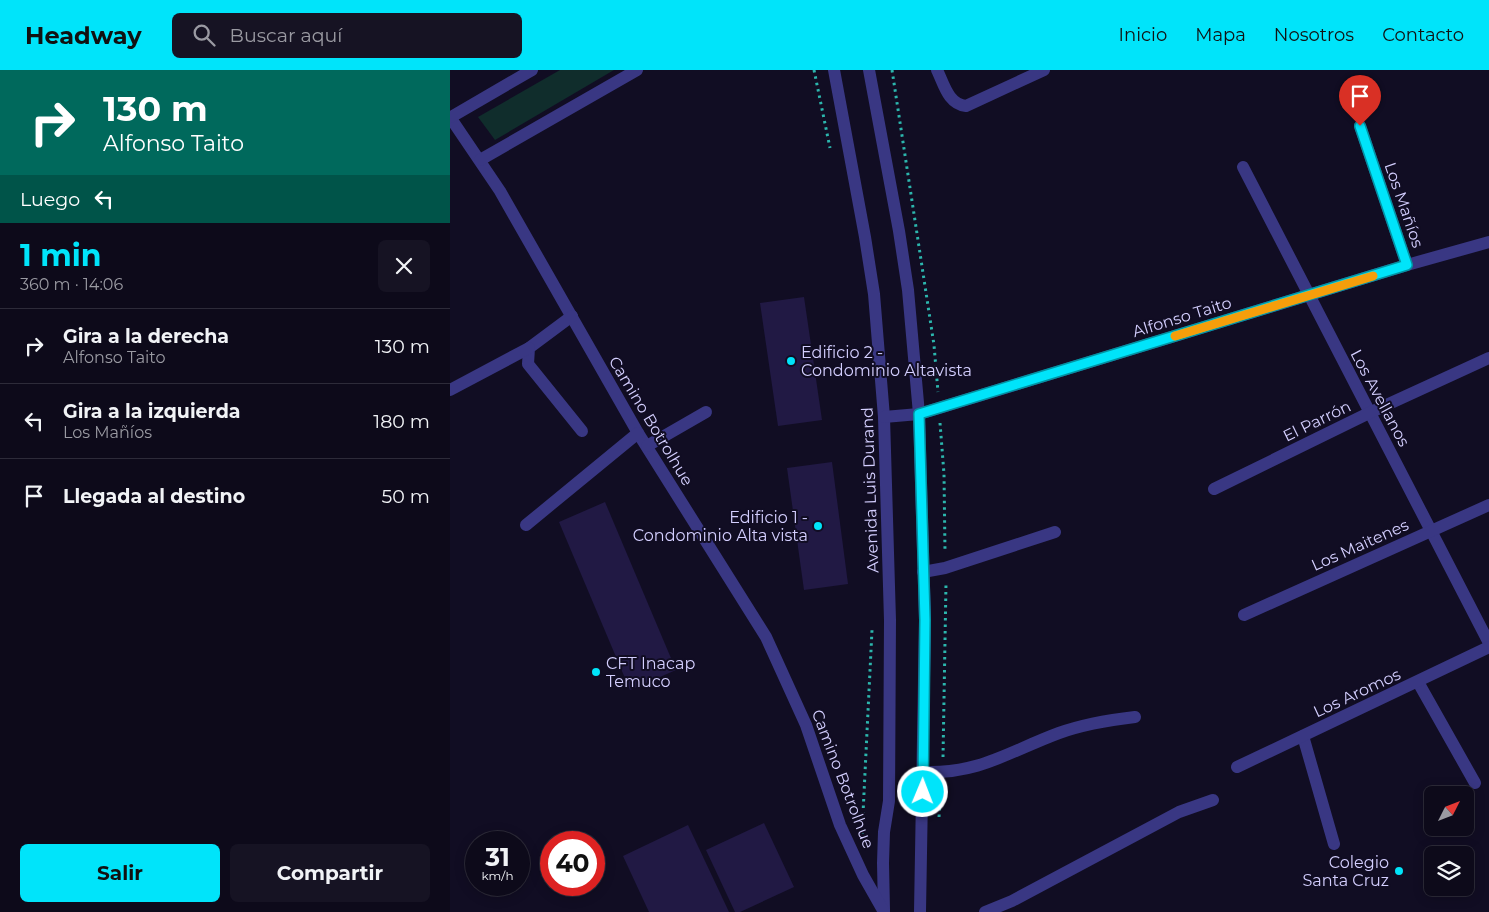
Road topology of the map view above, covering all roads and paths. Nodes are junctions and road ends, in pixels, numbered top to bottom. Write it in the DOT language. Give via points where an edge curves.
graph roads {
  1 [pos="532,70"];
  2 [pos="637,70"];
  3 [pos="814,70"];
  4 [pos="834,70"];
  5 [pos="869,70"];
  6 [pos="937,70"];
  7 [pos="1044,70"];
  8 [pos="450,117"];
  9 [pos="1360,126"];
  10 [pos="832,155"];
  11 [pos="480,160"];
  12 [pos="1243,167"];
  13 [pos="1489,242"];
  14 [pos="1407,265"];
  15 [pos="1308,296"];
  16 [pos="572,316"];
  17 [pos="529,348"];
  18 [pos="1489,358"];
  19 [pos="450,390"];
  20 [pos="706,412"];
  21 [pos="1369,413"];
  22 [pos="919,414"];
  23 [pos="884,417"];
  24 [pos="582,431"];
  25 [pos="638,433"];
  26 [pos="647,446"];
  27 [pos="1214,489"];
  28 [pos="1489,505"];
  29 [pos="526,525"];
  30 [pos="1431,531"];
  31 [pos="1055,532"];
  32 [pos="923,572"];
  33 [pos="1244,615"];
  34 [pos="872,626"];
  35 [pos="1489,645"];
  36 [pos="1418,682"];
  37 [pos="1135,717"];
  38 [pos="1303,736"];
  39 [pos="1237,767"];
  40 [pos="924,772"];
  41 [pos="1475,783"];
  42 [pos="1213,800"];
  43 [pos="862,843"];
  44 [pos="1334,844"];
  45 [pos="884,912"];
  46 [pos="920,912"];
  47 [pos="984,912"];
  1 -- 8 [label="street"];
  2 -- 11 [label="street"];
  3 -- 10 [label="path"];
  4 -- 23 [label="street, Avenida Luis Durand" via="874,294"];
  5 -- 22 [label="street" via="908,290"];
  6 -- 7 [label="street" via="952,100 966,106"];
  8 -- 11 [label="street, Camino Botrolhue"];
  9 -- 14 [label="street, Los Mañíos"];
  11 -- 16 [label="street, Camino Botrolhue"];
  12 -- 15 [label="street, Los Avellanos"];
  13 -- 14 [label="street, Alfonso Taito"];
  14 -- 15 [label="street, Alfonso Taito"];
  15 -- 21 [label="street, Los Avellanos"];
  15 -- 22 [label="street, Alfonso Taito"];
  16 -- 17 [label="street"];
  16 -- 25 [label="street, Camino Botrolhue"];
  17 -- 19 [label="street"];
  17 -- 24 [label="street" via="528,364"];
  18 -- 21 [label="street, El Parrón"];
  20 -- 26 [label="street"];
  21 -- 27 [label="street, El Parrón"];
  21 -- 30 [label="street, Los Avellanos"];
  22 -- 23 [label="street, Alfonso Taito"];
  22 -- 32 [label="street"];
  23 -- 45 [label="street, Avenida Luis Durand" via="890,620 889,801 884,832"];
  25 -- 26 [label="street, Camino Botrolhue"];
  25 -- 29 [label="street"];
  26 -- 45 [label="street, Camino Botrolhue" via="766,637 806,725 840,825"];
  28 -- 30 [label="street, Los Maitenes"];
  30 -- 33 [label="street, Los Maitenes"];
  30 -- 35 [label="street, Los Avellanos"];
  31 -- 32 [label="street" via="945,568"];
  32 -- 40 [label="street"];
  34 -- 43 [label="path"];
  35 -- 36 [label="street, Los Aromos"];
  36 -- 38 [label="street, Los Aromos"];
  36 -- 41 [label="street"];
  37 -- 40 [label="street" via="1102,721 1061,732 972,768"];
  38 -- 39 [label="street, Los Aromos"];
  38 -- 44 [label="street"];
  40 -- 46 [label="street"];
  42 -- 47 [label="street" via="1179,812 1012,901"];
}
